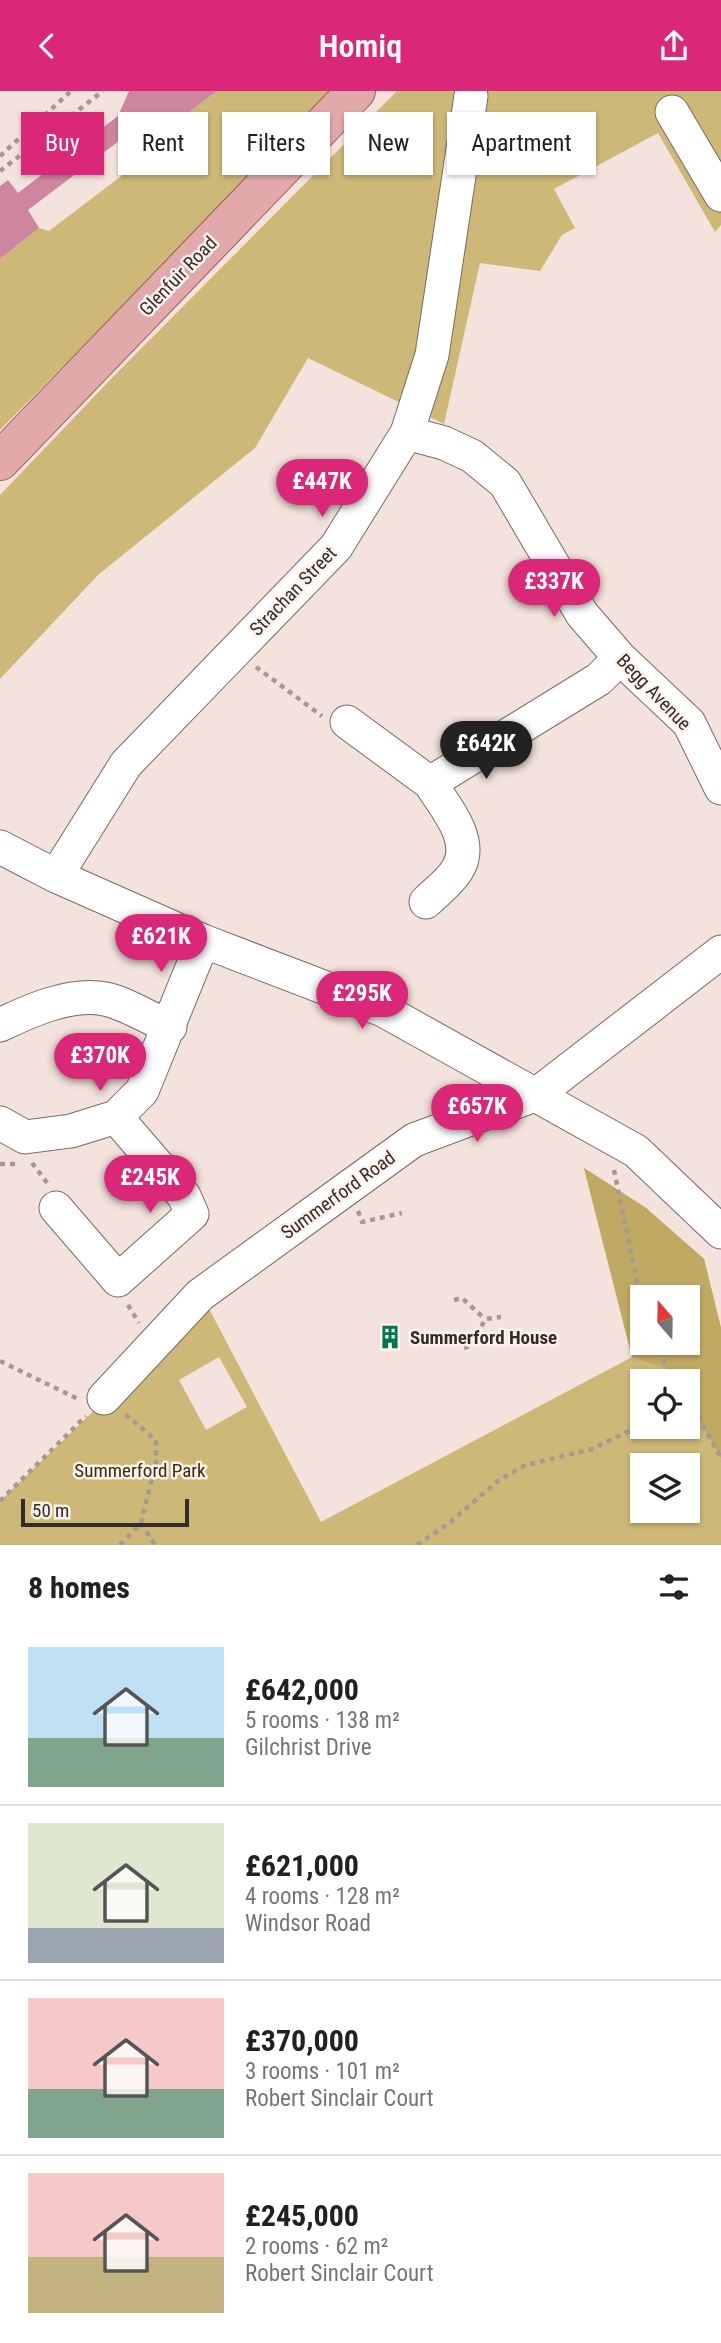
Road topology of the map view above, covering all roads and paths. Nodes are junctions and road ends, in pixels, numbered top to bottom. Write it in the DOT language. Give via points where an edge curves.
graph roads {
  1 [pos="71,91"];
  2 [pos="103,91"];
  3 [pos="356,91"];
  4 [pos="471,96"];
  5 [pos="672,112"];
  6 [pos="0,156"];
  7 [pos="0,171"];
  8 [pos="721,195"];
  9 [pos="407,433"];
  10 [pos="0,461"];
  11 [pos="235,651"];
  12 [pos="620,658"];
  13 [pos="346,722"];
  14 [pos="430,783"];
  15 [pos="721,788"];
  16 [pos="0,846"];
  17 [pos="56,876"];
  18 [pos="426,902"];
  19 [pos="203,941"];
  20 [pos="721,952"];
  21 [pos="0,1025"];
  22 [pos="170,1027"];
  23 [pos="537,1094"];
  24 [pos="116,1117"];
  25 [pos="0,1123"];
  26 [pos="610,1136"];
  27 [pos="348,1188"];
  28 [pos="56,1208"];
  29 [pos="402,1213"];
  30 [pos="721,1231"];
  31 [pos="638,1285"];
  32 [pos="454,1300"];
  33 [pos="501,1317"];
  34 [pos="485,1319"];
  35 [pos="464,1348"];
  36 [pos="0,1361"];
  37 [pos="100,1403"];
  38 [pos="700,1420"];
  39 [pos="630,1431"];
  40 [pos="721,1458"];
  41 [pos="0,1501"];
  42 [pos="141,1523"];
  43 [pos="120,1545"];
  44 [pos="155,1545"];
  45 [pos="417,1545"];
  1 -- 6 [label="path"];
  2 -- 7 [label="path"];
  3 -- 10 [label="main road, Glenfuir Road"];
  4 -- 9 [label="street, Strachan Street" via="432,355"];
  5 -- 8 [label="street"];
  9 -- 11 [label="street, Strachan Street" via="336,547"];
  9 -- 12 [label="street, Begg Avenue" via="472,456 505,483 582,614"];
  11 -- 13 [label="path" via="323,717"];
  11 -- 17 [label="street, Strachan Street" via="126,764"];
  12 -- 14 [label="street" via="599,679"];
  12 -- 15 [label="street, Begg Avenue" via="689,723"];
  13 -- 14 [label="street"];
  14 -- 18 [label="street" via="458,829 463,848 458,869"];
  16 -- 17 [label="street"];
  17 -- 19 [label="street"];
  19 -- 22 [label="street"];
  19 -- 23 [label="street" via="383,1010"];
  20 -- 23 [label="street, Summerford Road"];
  21 -- 22 [label="street" via="29,1011 81,999 105,999"];
  22 -- 24 [label="street" via="142,1091"];
  23 -- 26 [label="street"];
  23 -- 27 [label="street, Summerford Road" via="414,1140"];
  24 -- 25 [label="street" via="71,1131 25,1137"];
  24 -- 28 [label="street" via="184,1196 192,1214 127,1290"];
  26 -- 30 [label="street" via="636,1151"];
  26 -- 31 [label="path"];
  27 -- 29 [label="path" via="362,1222"];
  27 -- 37 [label="street, Summerford Road" via="200,1295"];
  32 -- 34 [label="path" via="462,1298"];
  33 -- 34 [label="path"];
  34 -- 35 [label="path" via="472,1345"];
  36 -- 37 [label="path"];
  37 -- 41 [label="path"];
  37 -- 42 [label="path" via="141,1425 156,1440 156,1462"];
  38 -- 40 [label="path"];
  39 -- 45 [label="path" via="592,1449 526,1465 499,1480"];
  42 -- 43 [label="path"];
  42 -- 44 [label="path"];
}
